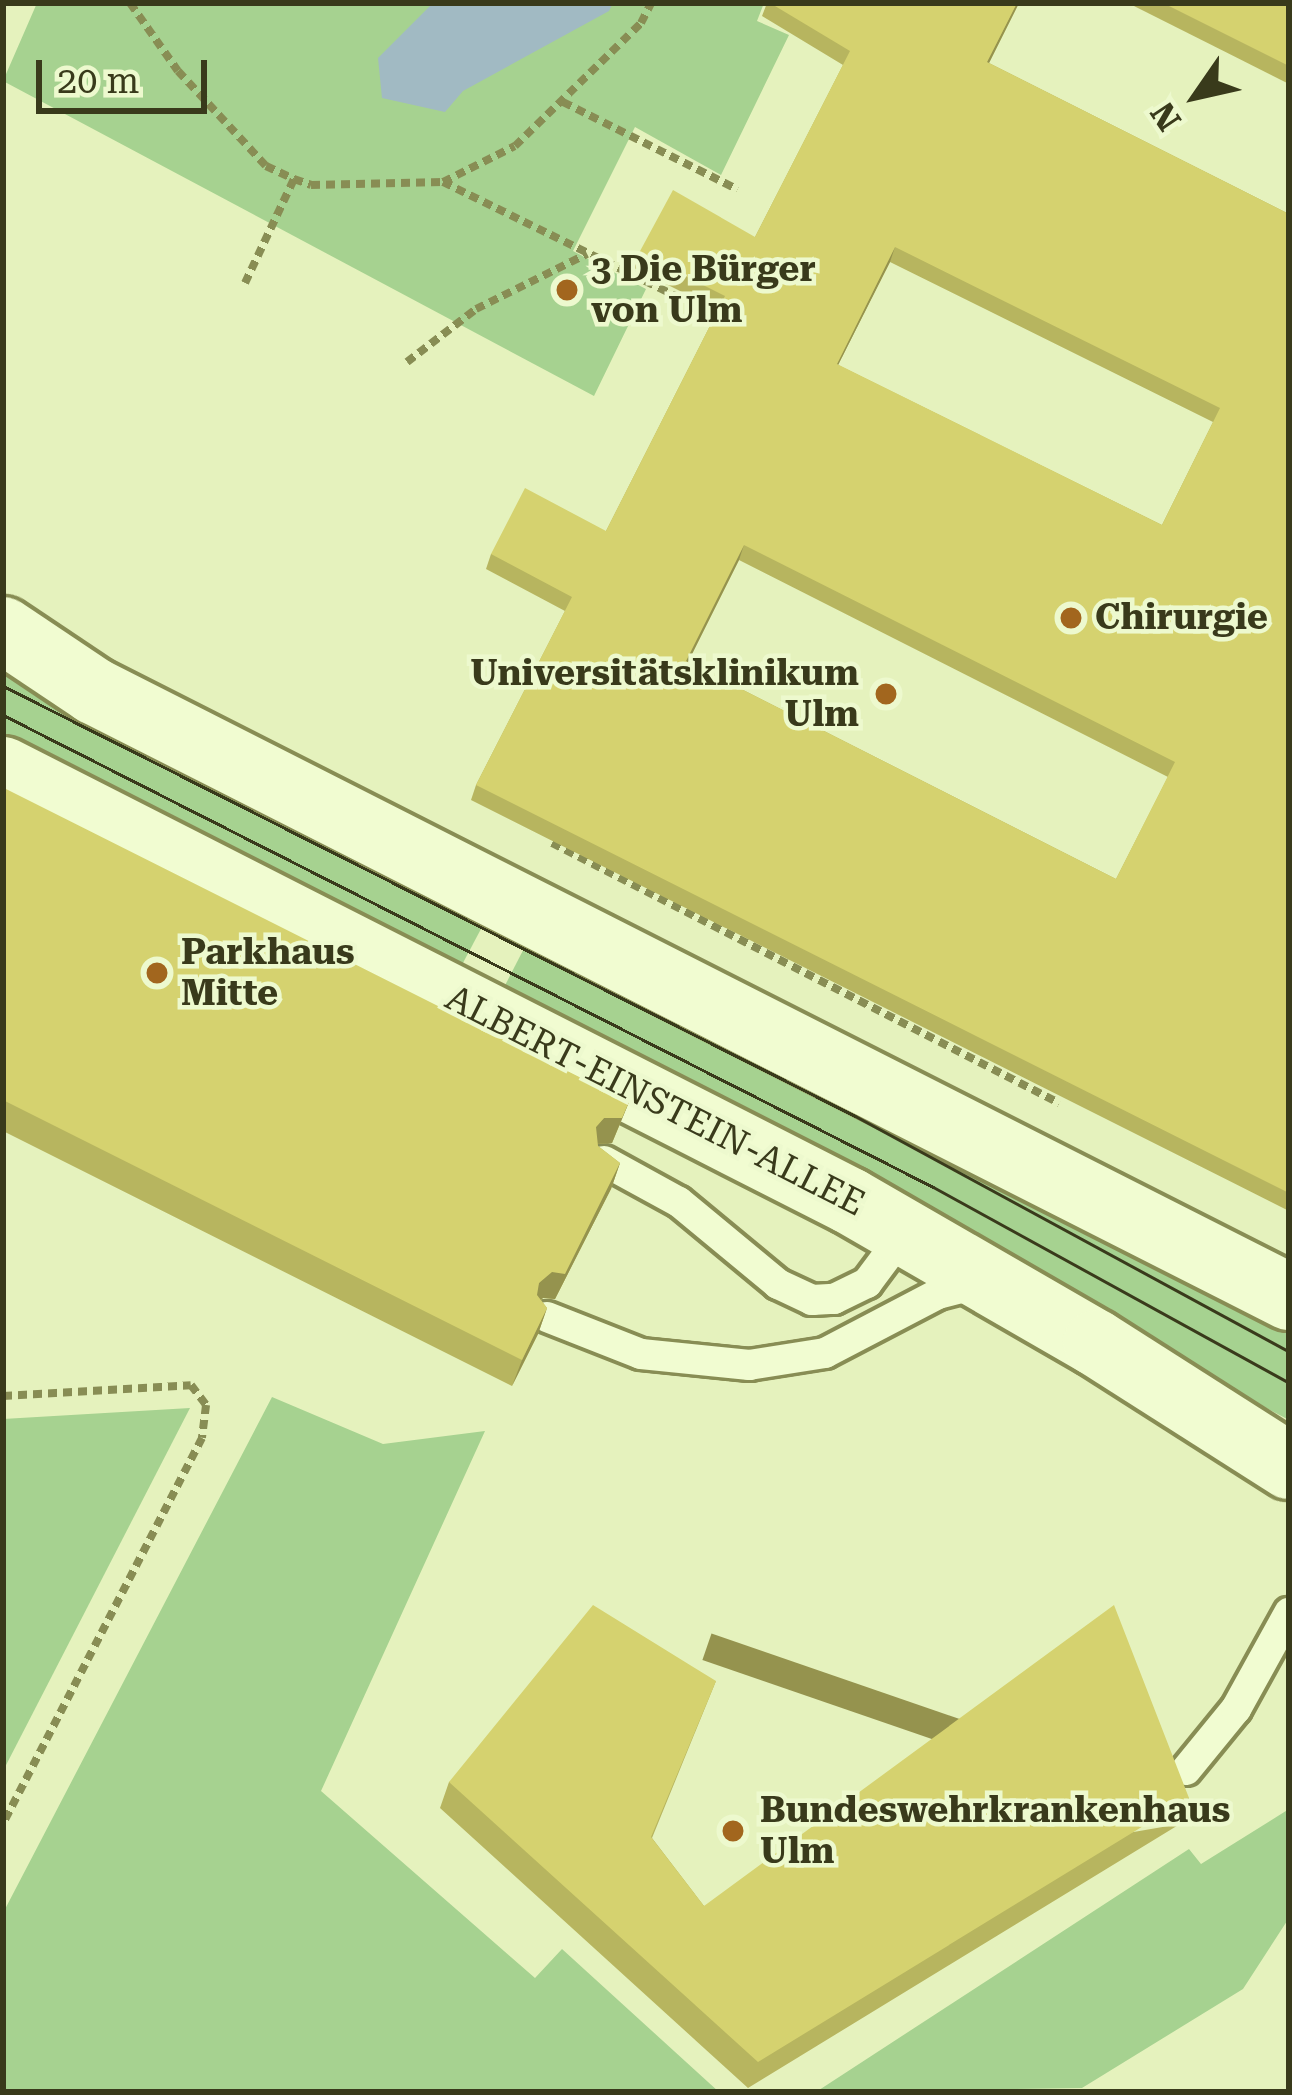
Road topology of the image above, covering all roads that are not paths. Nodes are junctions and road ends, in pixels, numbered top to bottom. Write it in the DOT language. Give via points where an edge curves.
graph roads {
  1 [pos="3,630"];
  2 [pos="3,770"];
  3 [pos="604,1162"];
  4 [pos="905,1232"];
  5 [pos="997,1283"];
  6 [pos="1289,1297"];
  7 [pos="547,1317"];
  8 [pos="1289,1466"];
  9 [pos="1289,1613"];
  10 [pos="1186,1770"];
  1 -- 6 [label="street" via="94,691"];
  2 -- 4 [label="street, ALBERT-EINSTEIN-ALLEE"];
  3 -- 4 [label="lane" via="680,1202 778,1284 812,1300 867,1283"];
  4 -- 5 [label="street, ALBERT-EINSTEIN-ALLEE"];
  5 -- 7 [label="lane" via="953,1288 825,1353 749,1365 641,1354"];
  5 -- 8 [label="street, ALBERT-EINSTEIN-ALLEE"];
  9 -- 10 [label="lane" via="1236,1708"];
}
